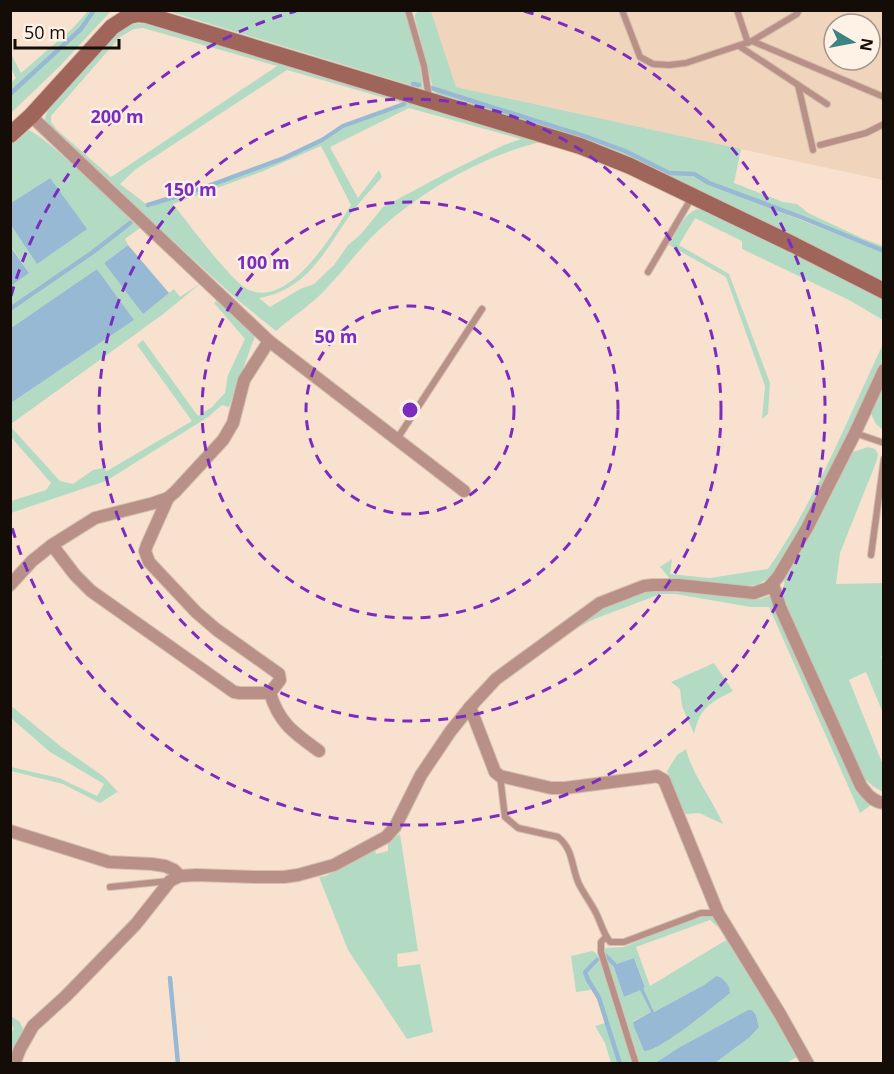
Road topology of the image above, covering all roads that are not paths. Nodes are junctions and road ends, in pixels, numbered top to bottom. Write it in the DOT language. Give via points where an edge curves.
graph roads {
  1 [pos="408,10"];
  2 [pos="622,10"];
  3 [pos="737,10"];
  4 [pos="799,10"];
  5 [pos="138,12"];
  6 [pos="750,42"];
  7 [pos="739,46"];
  8 [pos="798,85"];
  9 [pos="884,97"];
  10 [pos="429,99"];
  11 [pos="828,104"];
  12 [pos="31,116"];
  13 [pos="884,124"];
  14 [pos="10,135"];
  15 [pos="820,145"];
  16 [pos="813,150"];
  17 [pos="692,197"];
  18 [pos="648,272"];
  19 [pos="884,291"];
  20 [pos="482,309"];
  21 [pos="269,341"];
  22 [pos="884,370"];
  23 [pos="855,433"];
  24 [pos="397,440"];
  25 [pos="884,443"];
  26 [pos="884,459"];
  27 [pos="464,491"];
  28 [pos="168,498"];
  29 [pos="52,546"];
  30 [pos="871,555"];
  31 [pos="773,584"];
  32 [pos="10,585"];
  33 [pos="270,693"];
  34 [pos="470,706"];
  35 [pos="319,751"];
  36 [pos="500,776"];
  37 [pos="884,803"];
  38 [pos="10,831"];
  39 [pos="175,879"];
  40 [pos="110,887"];
  41 [pos="718,913"];
  42 [pos="606,938"];
  43 [pos="14,1064"];
  44 [pos="636,1064"];
  45 [pos="808,1064"];
  1 -- 10 [label="lane"];
  2 -- 7 [label="lane" via="640,57 653,64 686,63"];
  3 -- 6 [label="lane"];
  4 -- 6 [label="lane"];
  5 -- 10 [label="street"];
  5 -- 12 [label="street" via="112,27"];
  6 -- 7 [label="lane"];
  6 -- 9 [label="lane"];
  7 -- 8 [label="lane"];
  8 -- 11 [label="lane"];
  8 -- 16 [label="lane"];
  10 -- 17 [label="street" via="570,142"];
  12 -- 14 [label="street"];
  12 -- 21 [label="street"];
  13 -- 15 [label="lane"];
  17 -- 18 [label="lane"];
  17 -- 19 [label="street"];
  20 -- 24 [label="lane"];
  21 -- 24 [label="street"];
  21 -- 28 [label="street" via="244,380 233,423 223,440"];
  22 -- 23 [label="street"];
  23 -- 25 [label="lane"];
  23 -- 31 [label="street" via="807,528"];
  24 -- 27 [label="street"];
  26 -- 30 [label="lane"];
  28 -- 29 [label="street" via="95,518"];
  28 -- 33 [label="street" via="147,545 147,557 196,612 279,675 280,680"];
  29 -- 32 [label="street"];
  29 -- 33 [label="street" via="91,591 234,692"];
  31 -- 34 [label="street" via="754,593 653,585 615,596 513,665"];
  31 -- 37 [label="street" via="861,786 870,797"];
  33 -- 35 [label="street" via="289,729"];
  34 -- 36 [label="street" via="495,772"];
  34 -- 39 [label="street" via="422,775 395,827 379,841 334,865 298,875"];
  36 -- 41 [label="street" via="551,788 661,777"];
  36 -- 42 [label="lane" via="505,817 518,828 558,837 564,842 578,882"];
  38 -- 39 [label="street" via="109,862 165,866"];
  39 -- 40 [label="lane"];
  39 -- 43 [label="street" via="136,924 33,1026"];
  41 -- 42 [label="lane" via="700,913 624,942 610,942"];
  41 -- 45 [label="street"];
  42 -- 44 [label="lane" via="601,942 601,952"];
}
